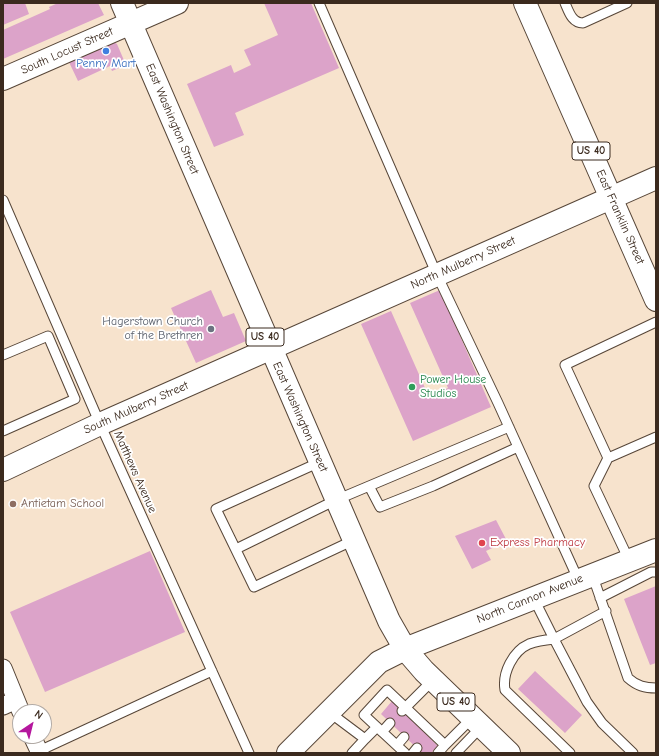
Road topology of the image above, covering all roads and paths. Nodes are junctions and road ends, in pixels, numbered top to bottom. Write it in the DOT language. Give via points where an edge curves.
graph roads {
  1 [pos="122,3"];
  2 [pos="177,3"];
  3 [pos="319,3"];
  4 [pos="525,3"];
  5 [pos="565,3"];
  6 [pos="627,3"];
  7 [pos="131,23"];
  8 [pos="3,79"];
  9 [pos="656,178"];
  10 [pos="611,198"];
  11 [pos="3,200"];
  12 [pos="437,275"];
  13 [pos="656,300"];
  14 [pos="656,322"];
  15 [pos="270,349"];
  16 [pos="3,355"];
  17 [pos="100,424"];
  18 [pos="509,427"];
  19 [pos="3,431"];
  20 [pos="656,437"];
  21 [pos="518,447"];
  22 [pos="608,458"];
  23 [pos="320,462"];
  24 [pos="3,470"];
  25 [pos="369,486"];
  26 [pos="336,500"];
  27 [pos="354,540"];
  28 [pos="236,549"];
  29 [pos="656,550"];
  30 [pos="629,560"];
  31 [pos="656,572"];
  32 [pos="585,577"];
  33 [pos="533,598"];
  34 [pos="600,598"];
  35 [pos="606,611"];
  36 [pos="554,639"];
  37 [pos="405,649"];
  38 [pos="3,668"];
  39 [pos="212,671"];
  40 [pos="433,680"];
  41 [pos="656,688"];
  42 [pos="13,704"];
  43 [pos="404,709"];
  44 [pos="329,712"];
  45 [pos="476,722"];
  46 [pos="390,723"];
  47 [pos="380,729"];
  48 [pos="404,737"];
  49 [pos="365,739"];
  50 [pos="396,745"];
  51 [pos="445,745"];
  52 [pos="37,747"];
  53 [pos="249,753"];
  54 [pos="288,753"];
  55 [pos="352,753"];
  56 [pos="405,753"];
  57 [pos="438,753"];
  58 [pos="456,753"];
  59 [pos="509,753"];
  60 [pos="570,753"];
  61 [pos="633,753"];
  1 -- 7 [label="main road, East Washington Street / US 40"];
  2 -- 7 [label="main road, South Locust Street"];
  3 -- 12 [label="lane"];
  4 -- 10 [label="main road, East Franklin Street / US 40"];
  5 -- 6 [label="lane" via="577,23 583,23"];
  7 -- 8 [label="main road, South Locust Street"];
  7 -- 15 [label="main road, East Washington Street / US 40"];
  9 -- 10 [label="main road, North Mulberry Street"];
  10 -- 12 [label="main road, North Mulberry Street"];
  10 -- 13 [label="main road, East Franklin Street / US 40"];
  11 -- 17 [label="lane, Matthews Avenue"];
  12 -- 15 [label="main road, North Mulberry Street"];
  12 -- 18 [label="lane"];
  14 -- 22 [label="lane" via="564,365"];
  15 -- 17 [label="main road, South Mulberry Street"];
  15 -- 23 [label="main road, East Washington Street / US 40"];
  16 -- 19 [label="lane" via="48,336 75,399"];
  17 -- 24 [label="main road, South Mulberry Street"];
  17 -- 39 [label="lane, Matthews Avenue"];
  18 -- 21 [label="lane"];
  18 -- 25 [label="lane"];
  20 -- 22 [label="lane"];
  21 -- 25 [label="lane" via="380,507"];
  21 -- 32 [label="lane"];
  22 -- 30 [label="lane" via="594,486"];
  23 -- 26 [label="main road, East Washington Street / US 40"];
  23 -- 28 [label="lane" via="216,509"];
  25 -- 26 [label="lane"];
  26 -- 27 [label="main road, East Washington Street / US 40"];
  26 -- 28 [label="lane"];
  27 -- 28 [label="lane" via="254,586"];
  27 -- 37 [label="main road, East Washington Street / US 40"];
  29 -- 30 [label="main road, North Cannon Avenue"];
  30 -- 32 [label="main road, North Cannon Avenue"];
  31 -- 34 [label="lane" via="651,572"];
  32 -- 33 [label="main road, North Cannon Avenue"];
  32 -- 34 [label="lane"];
  33 -- 36 [label="lane"];
  33 -- 37 [label="main road, North Cannon Avenue"];
  34 -- 35 [label="lane"];
  35 -- 36 [label="lane"];
  35 -- 41 [label="lane" via="628,678 634,684 645,688"];
  36 -- 60 [label="lane" via="527,645 507,667 505,690"];
  36 -- 61 [label="lane" via="587,702 602,723"];
  37 -- 40 [label="main road, East Washington Street / US 40"];
  37 -- 44 [label="main road, North Cannon Avenue" via="379,662"];
  38 -- 42 [label="street"];
  39 -- 52 [label="lane"];
  39 -- 53 [label="lane, Matthews Avenue"];
  40 -- 43 [label="lane"];
  40 -- 45 [label="main road, East Washington Street / US 40"];
  43 -- 47 [label="lane" via="387,690 364,715"];
  43 -- 51 [label="lane"];
  44 -- 49 [label="lane"];
  44 -- 54 [label="main road, North Cannon Avenue"];
  45 -- 51 [label="lane"];
  45 -- 58 [label="lane"];
  45 -- 59 [label="main road, East Washington Street / US 40"];
  46 -- 47 [label="lane"];
  47 -- 49 [label="lane"];
  47 -- 50 [label="lane"];
  48 -- 50 [label="lane"];
  49 -- 55 [label="lane"];
  50 -- 56 [label="lane"];
  51 -- 57 [label="lane"];
}
